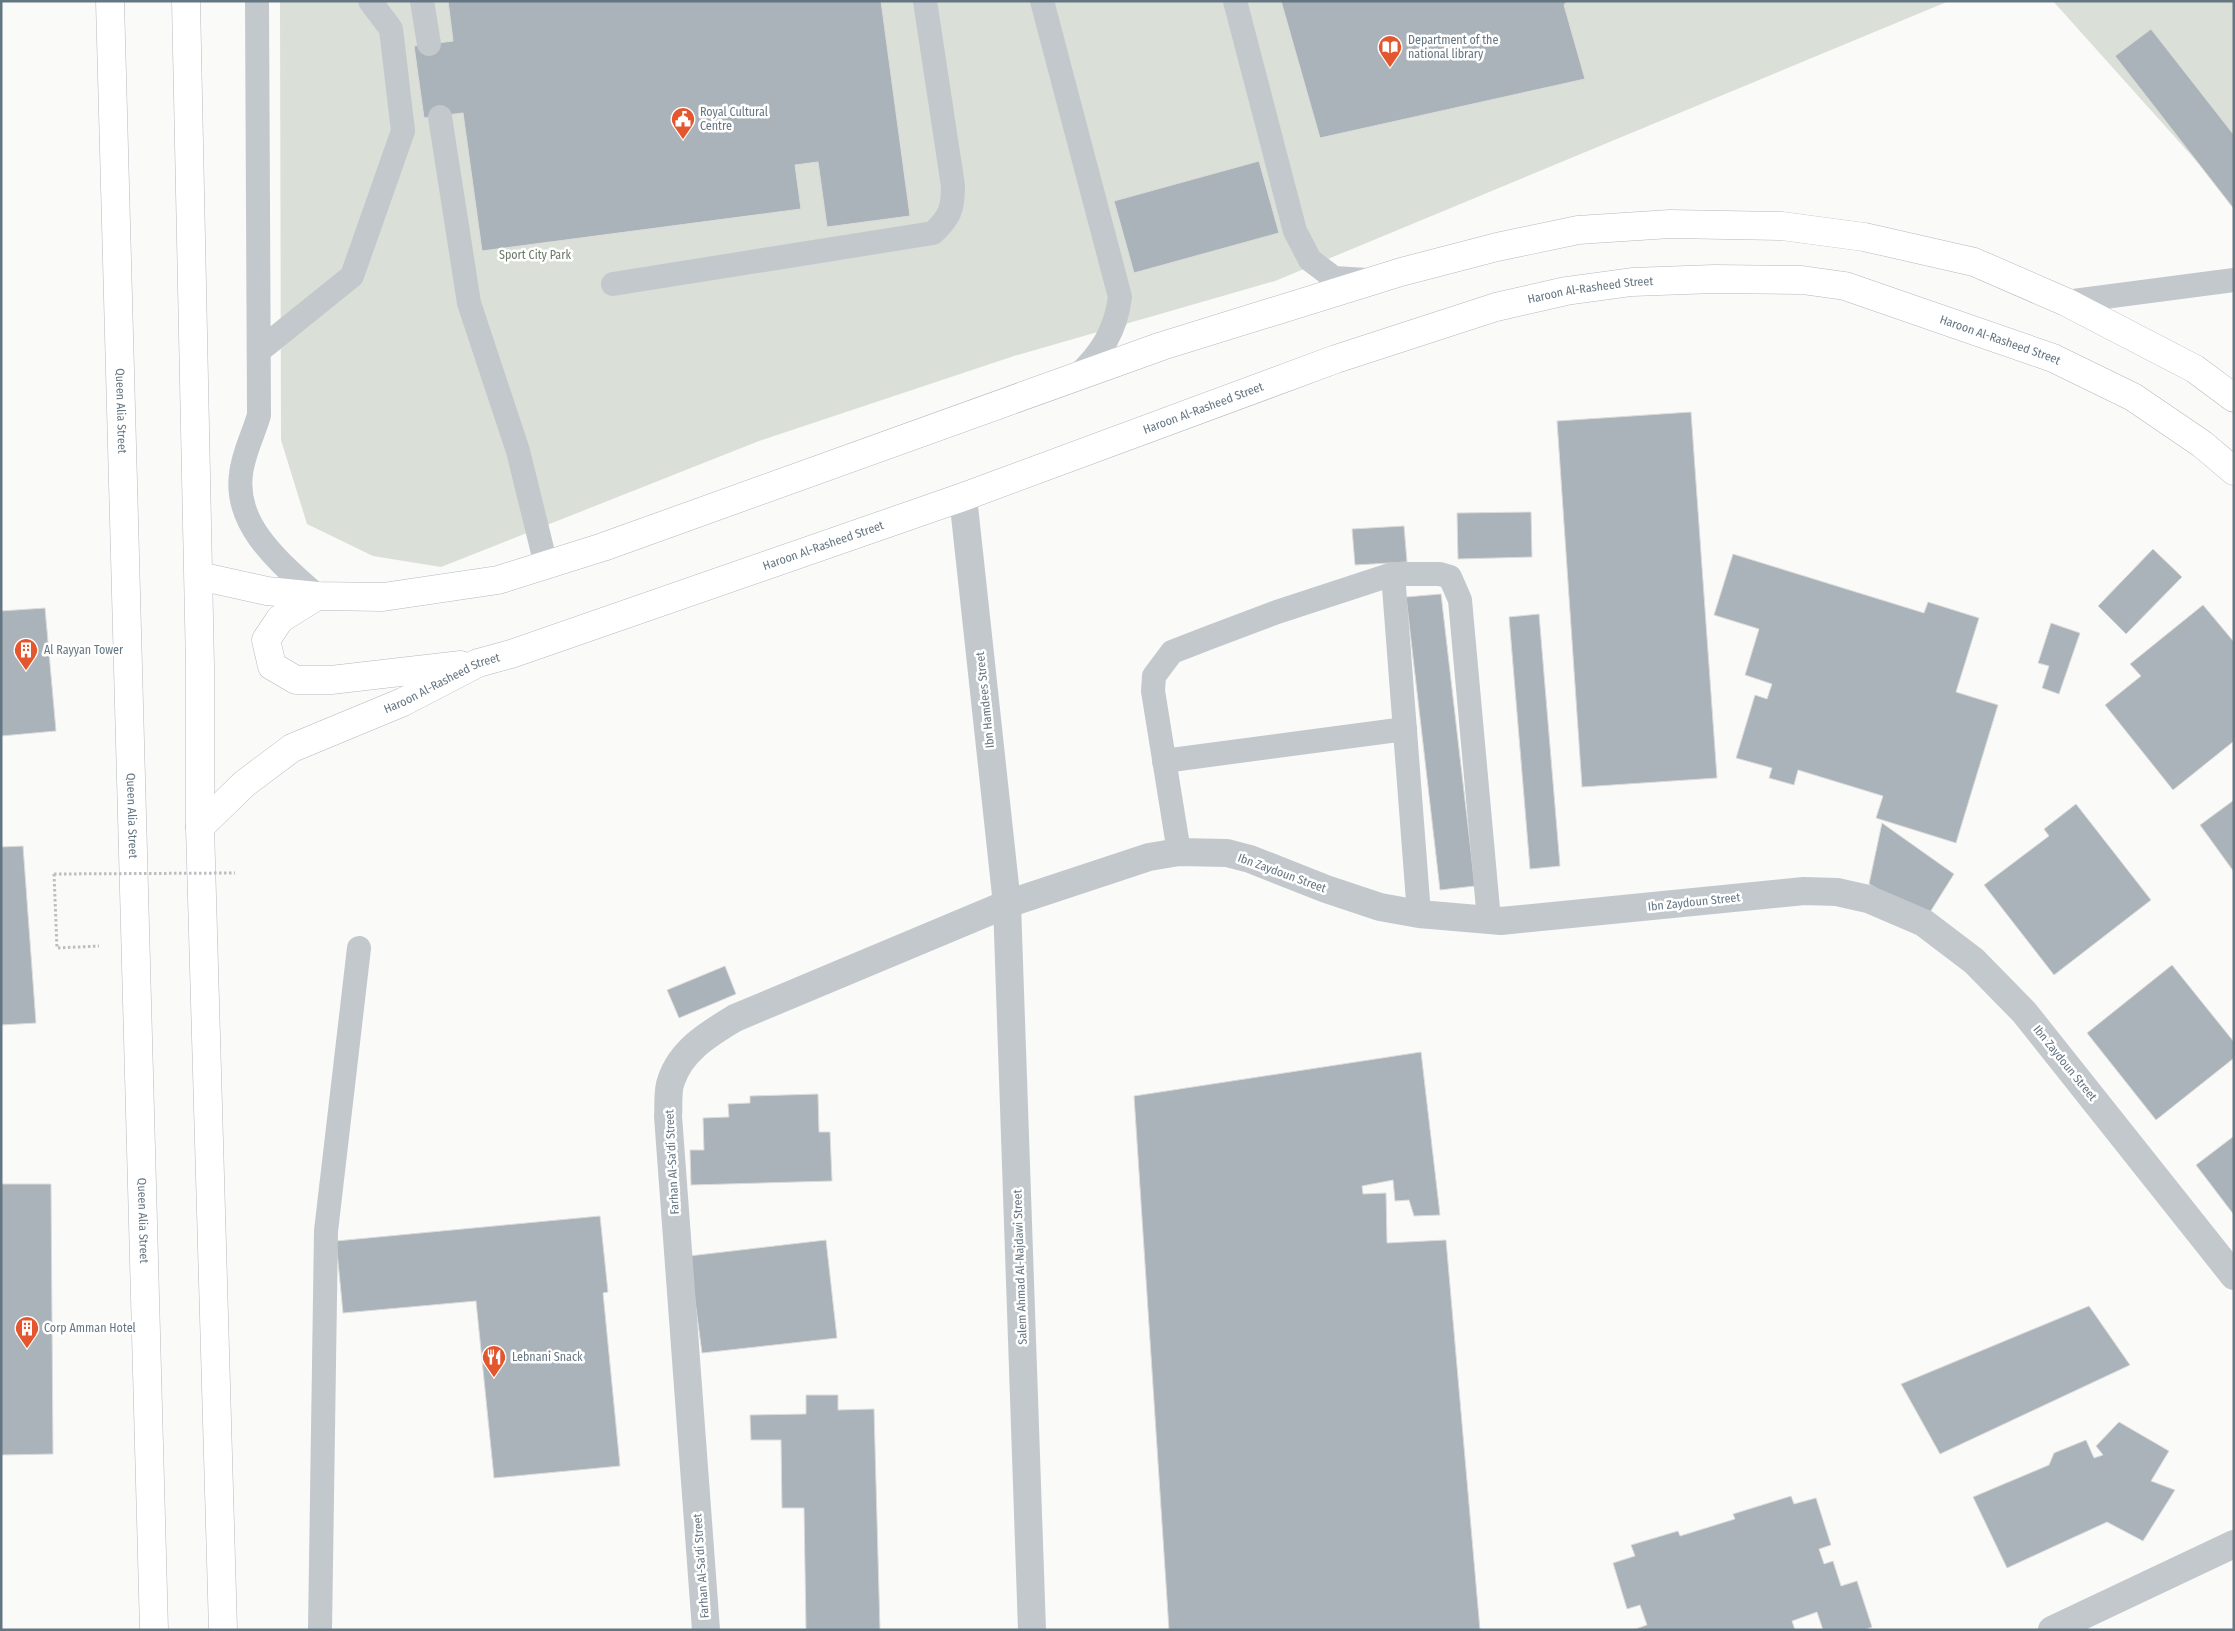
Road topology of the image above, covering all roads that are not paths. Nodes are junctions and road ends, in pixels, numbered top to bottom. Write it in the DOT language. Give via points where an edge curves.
graph roads {
  1 [pos="110,1"];
  2 [pos="186,1"];
  3 [pos="257,1"];
  4 [pos="370,1"];
  5 [pos="422,1"];
  6 [pos="926,1"];
  7 [pos="1042,1"];
  8 [pos="1235,1"];
  9 [pos="429,44"];
  10 [pos="440,116"];
  11 [pos="1374,280"];
  12 [pos="2234,280"];
  13 [pos="613,284"];
  14 [pos="2066,302"];
  15 [pos="259,351"];
  16 [pos="1077,376"];
  17 [pos="2234,398"];
  18 [pos="2234,471"];
  19 [pos="963,497"];
  20 [pos="546,565"];
  21 [pos="1393,574"];
  22 [pos="199,576"];
  23 [pos="317,596"];
  24 [pos="478,664"];
  25 [pos="1405,729"];
  26 [pos="1164,761"];
  27 [pos="200,827"];
  28 [pos="1179,852"];
  29 [pos="1007,904"];
  30 [pos="1419,914"];
  31 [pos="1489,920"];
  32 [pos="359,948"];
  33 [pos="2234,1276"];
  34 [pos="2234,1544"];
  35 [pos="154,1630"];
  36 [pos="223,1630"];
  37 [pos="320,1630"];
  38 [pos="706,1630"];
  39 [pos="1032,1630"];
  40 [pos="2052,1630"];
  1 -- 35 [label="main road, Queen Alia Street"];
  2 -- 22 [label="main road"];
  3 -- 15 [label="lane"];
  4 -- 15 [label="lane" via="391,28 403,130 352,276"];
  5 -- 9 [label="lane"];
  6 -- 13 [label="lane" via="953,186 952,208 933,233"];
  7 -- 16 [label="lane" via="1120,297 1118,315 1108,340 1095,360"];
  8 -- 11 [label="lane" via="1295,231 1310,260 1334,278"];
  10 -- 20 [label="lane" via="469,302 518,451"];
  11 -- 14 [label="main road" via="1497,247 1578,230 1670,224 1782,226 1864,237 1974,262"];
  11 -- 16 [label="main road"];
  12 -- 14 [label="lane"];
  14 -- 17 [label="main road" via="2195,370"];
  15 -- 23 [label="lane" via="259,414 241,473 246,513 272,555"];
  16 -- 20 [label="main road"];
  18 -- 19 [label="main road, Haroon Al-Rasheed Street" via="2202,444 2133,397 2053,358 1845,286 1802,280 1714,279 1632,282 1566,291 1496,307 1336,359"];
  19 -- 24 [label="main road, Haroon Al-Rasheed Street"];
  19 -- 29 [label="street, Ibn Hamdees Street"];
  20 -- 23 [label="main road" via="498,580 383,597"];
  21 -- 25 [label="lane"];
  21 -- 26 [label="lane" via="1277,612 1172,652 1154,676 1153,691"];
  21 -- 31 [label="lane" via="1450,577 1460,600"];
  22 -- 23 [label="main road" via="267,591"];
  22 -- 27 [label="main road"];
  23 -- 24 [label="main road" via="280,619 266,640 272,666 296,680 332,680"];
  24 -- 27 [label="main road, Haroon Al-Rasheed Street" via="403,702 292,748 244,784"];
  25 -- 26 [label="lane"];
  25 -- 30 [label="lane"];
  26 -- 28 [label="lane"];
  27 -- 36 [label="main road"];
  28 -- 29 [label="street, Ibn Zaydoun Street" via="1149,857"];
  28 -- 30 [label="street, Ibn Zaydoun Street" via="1227,853 1380,907"];
  29 -- 38 [label="street, Farhan Al-Sa'di Street" via="735,1018 705,1036 684,1056 670,1082 669,1145"];
  29 -- 39 [label="street, Salem Ahmad Al-Najdawi Street"];
  30 -- 31 [label="street, Ibn Zaydoun Street"];
  31 -- 33 [label="street, Ibn Zaydoun Street" via="1804,891 1837,892 1868,899 1924,923 1974,961 2024,1012"];
  32 -- 37 [label="lane" via="326,1231"];
  34 -- 40 [label="street"];
}
